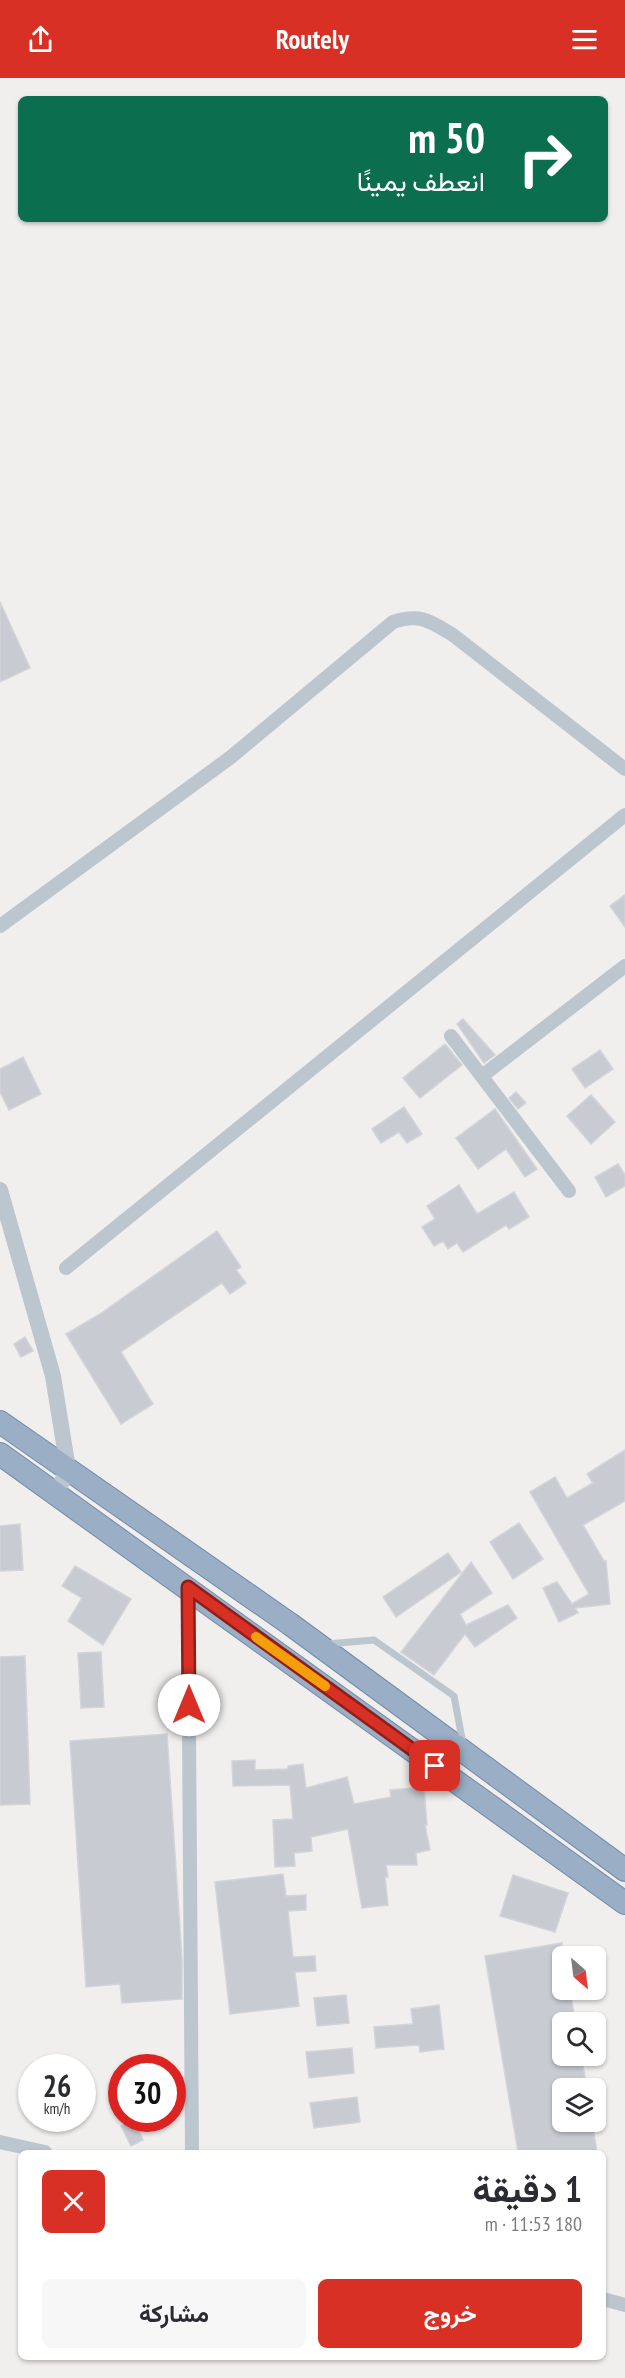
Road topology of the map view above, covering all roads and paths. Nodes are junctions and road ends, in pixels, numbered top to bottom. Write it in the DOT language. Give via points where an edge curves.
graph roads {
  1 [pos="625,769"];
  2 [pos="625,815"];
  3 [pos="0,926"];
  4 [pos="625,966"];
  5 [pos="451,1036"];
  6 [pos="482,1076"];
  7 [pos="0,1190"];
  8 [pos="569,1191"];
  9 [pos="66,1268"];
  10 [pos="0,1422"];
  11 [pos="0,1454"];
  12 [pos="68,1469"];
  13 [pos="56,1494"];
  14 [pos="188,1587"];
  15 [pos="318,1645"];
  16 [pos="465,1752"];
  17 [pos="625,1870"];
  18 [pos="625,1903"];
  19 [pos="0,2142"];
  20 [pos="36,2150"];
  21 [pos="192,2150"];
  22 [pos="606,2300"];
  23 [pos="625,2305"];
  1 -- 3 [label="street" via="453,635 418,617 406,617 393,622 231,757"];
  2 -- 9 [label="street"];
  4 -- 6 [label="street"];
  5 -- 6 [label="street"];
  6 -- 8 [label="street"];
  7 -- 12 [label="street" via="54,1376"];
  10 -- 12 [label="highway"];
  11 -- 13 [label="highway"];
  12 -- 13 [label="street"];
  12 -- 15 [label="highway"];
  13 -- 14 [label="highway"];
  14 -- 18 [label="highway"];
  14 -- 21 [label="street"];
  15 -- 16 [label="highway"];
  15 -- 16 [label="lane" via="374,1640 454,1696"];
  16 -- 17 [label="highway"];
  19 -- 20 [label="street"];
  22 -- 23 [label="street"];
}
